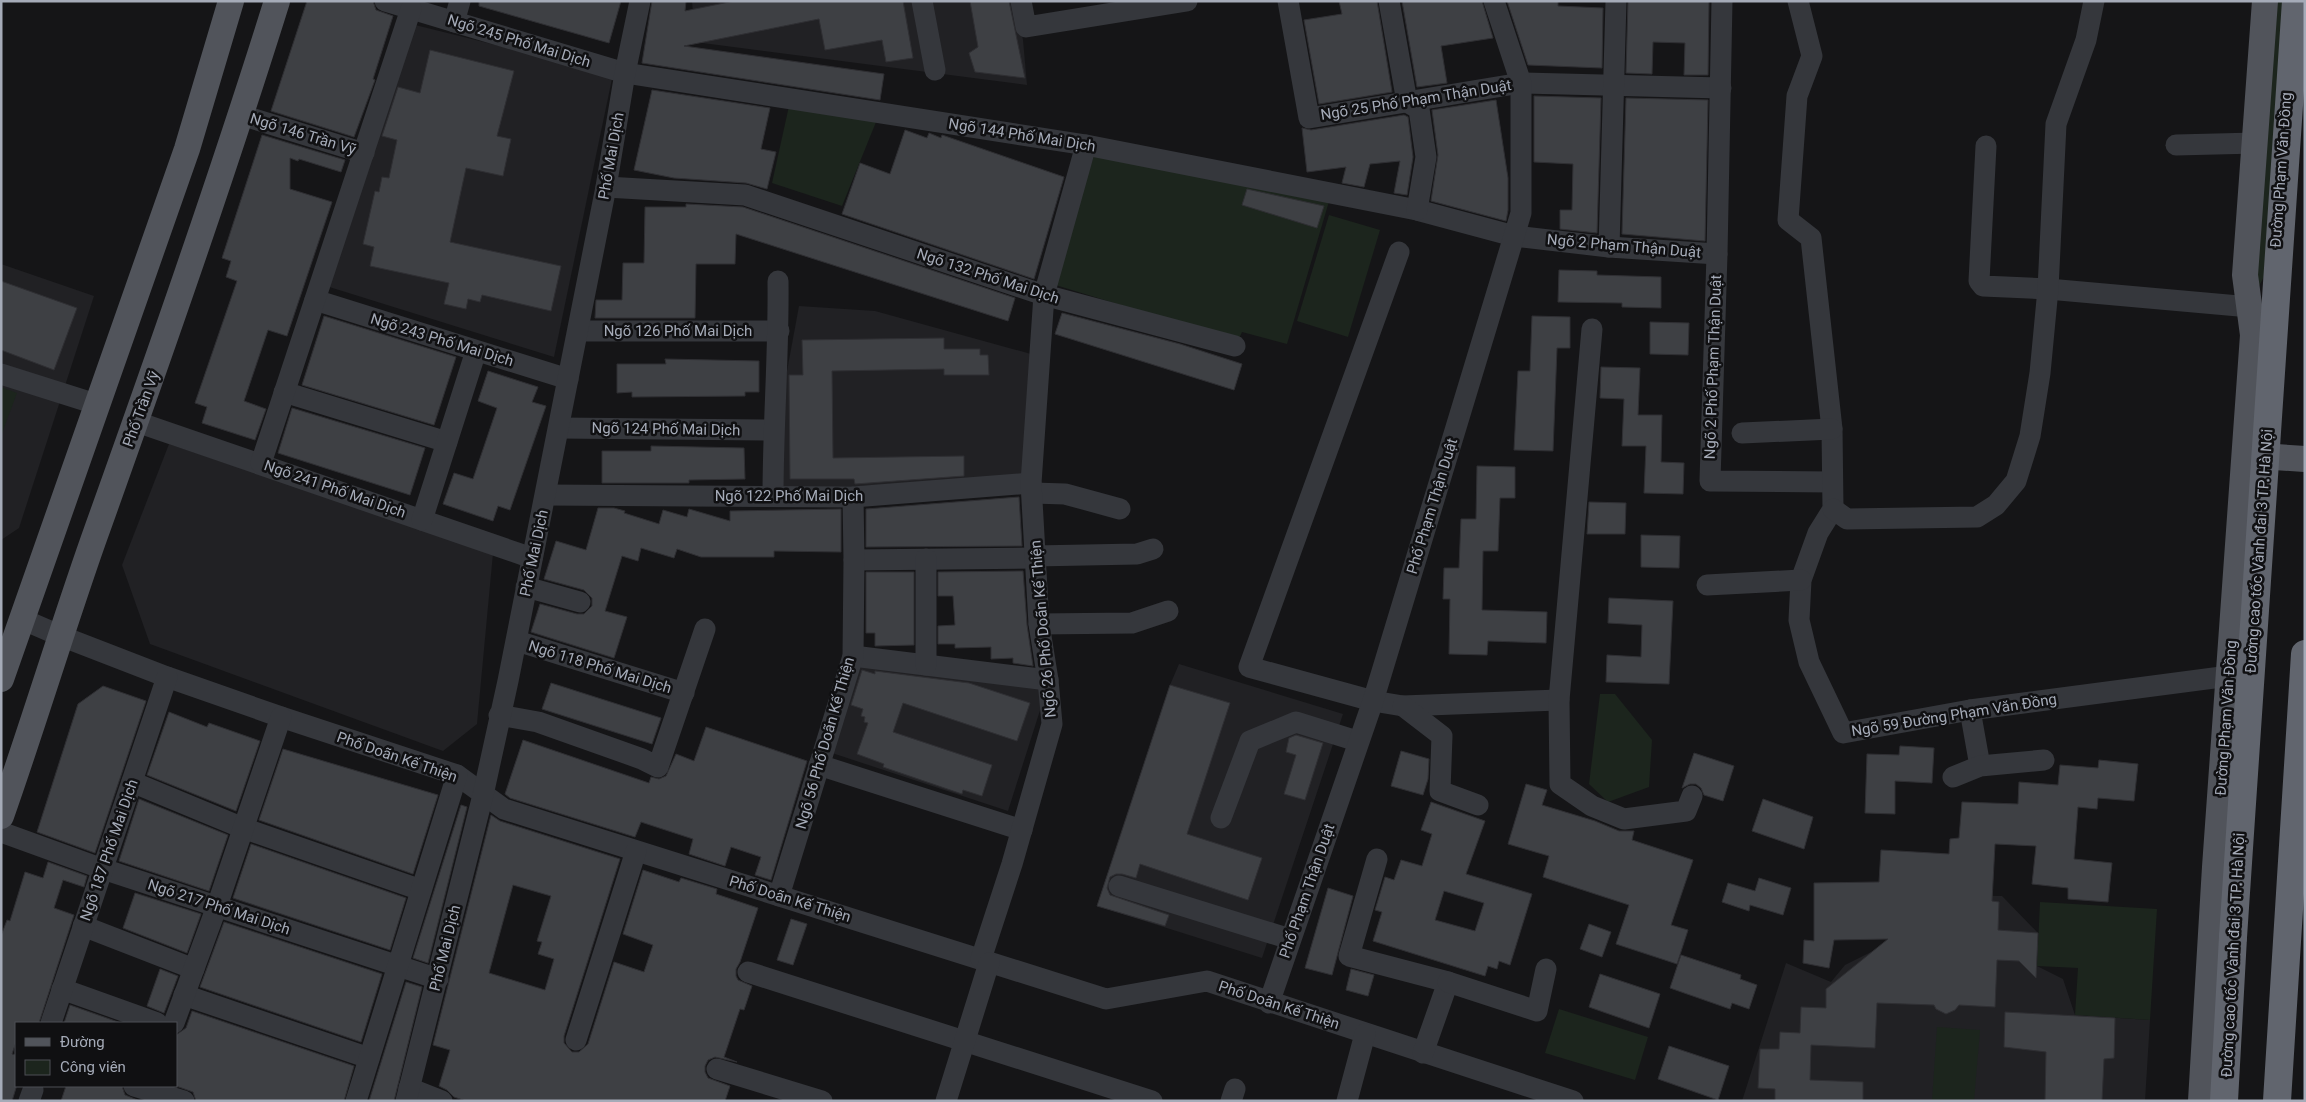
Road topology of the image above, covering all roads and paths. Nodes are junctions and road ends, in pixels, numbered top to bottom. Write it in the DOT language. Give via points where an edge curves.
graph roads {
  1 [pos="231,1"];
  2 [pos="276,1"];
  3 [pos="385,1"];
  4 [pos="460,1"];
  5 [pos="640,1"];
  6 [pos="922,1"];
  7 [pos="1021,1"];
  8 [pos="1187,1"];
  9 [pos="1288,1"];
  10 [pos="1389,1"];
  11 [pos="1494,1"];
  12 [pos="1616,1"];
  13 [pos="1722,1"];
  14 [pos="1798,1"];
  15 [pos="2094,1"];
  16 [pos="2265,1"];
  17 [pos="2295,1"];
  18 [pos="411,9"];
  19 [pos="454,22"];
  20 [pos="935,70"];
  21 [pos="625,74"];
  22 [pos="1520,83"];
  23 [pos="1613,87"];
  24 [pos="1721,88"];
  25 [pos="1406,102"];
  26 [pos="241,115"];
  27 [pos="2256,143"];
  28 [pos="1086,145"];
  29 [pos="2176,145"];
  30 [pos="1986,146"];
  31 [pos="364,153"];
  32 [pos="606,187"];
  33 [pos="1417,210"];
  34 [pos="1514,236"];
  35 [pos="1610,247"];
  36 [pos="1399,252"];
  37 [pos="1717,254"];
  38 [pos="778,281"];
  39 [pos="2048,289"];
  40 [pos="1044,295"];
  41 [pos="315,300"];
  42 [pos="2250,307"];
  43 [pos="1592,328"];
  44 [pos="578,331"];
  45 [pos="779,331"];
  46 [pos="2254,335"];
  47 [pos="1235,346"];
  48 [pos="476,351"];
  49 [pos="1,374"];
  50 [pos="568,379"];
  51 [pos="284,392"];
  52 [pos="98,405"];
  53 [pos="137,422"];
  54 [pos="559,428"];
  55 [pos="1832,429"];
  56 [pos="773,430"];
  57 [pos="1742,433"];
  58 [pos="448,442"];
  59 [pos="2245,455"];
  60 [pos="2305,459"];
  61 [pos="261,464"];
  62 [pos="1832,482"];
  63 [pos="1032,488"];
  64 [pos="546,495"];
  65 [pos="773,496"];
  66 [pos="853,497"];
  67 [pos="1120,509"];
  68 [pos="1833,509"];
  69 [pos="422,520"];
  70 [pos="1153,548"];
  71 [pos="1034,557"];
  72 [pos="532,558"];
  73 [pos="854,560"];
  74 [pos="926,560"];
  75 [pos="1800,580"];
  76 [pos="1706,585"];
  77 [pos="526,587"];
  78 [pos="580,602"];
  79 [pos="1168,611"];
  80 [pos="24,620"];
  81 [pos="1039,624"];
  82 [pos="705,629"];
  83 [pos="61,636"];
  84 [pos="517,641"];
  85 [pos="2305,654"];
  86 [pos="853,656"];
  87 [pos="926,665"];
  88 [pos="2229,676"];
  89 [pos="168,677"];
  90 [pos="1,680"];
  91 [pos="1048,680"];
  92 [pos="684,694"];
  93 [pos="1373,700"];
  94 [pos="1559,700"];
  95 [pos="1403,706"];
  96 [pos="1970,710"];
  97 [pos="500,715"];
  98 [pos="280,717"];
  99 [pos="1357,741"];
  100 [pos="2044,760"];
  101 [pos="819,765"];
  102 [pos="1980,766"];
  103 [pos="457,775"];
  104 [pos="1953,777"];
  105 [pos="132,782"];
  106 [pos="483,795"];
  107 [pos="1692,796"];
  108 [pos="1478,805"];
  109 [pos="1,816"];
  110 [pos="1221,818"];
  111 [pos="243,828"];
  112 [pos="1022,830"];
  113 [pos="1,832"];
  114 [pos="636,851"];
  115 [pos="1377,859"];
  116 [pos="103,869"];
  117 [pos="1119,886"];
  118 [pos="422,890"];
  119 [pos="780,896"];
  120 [pos="217,906"];
  121 [pos="83,926"];
  122 [pos="1290,938"];
  123 [pos="985,961"];
  124 [pos="398,968"];
  125 [pos="194,969"];
  126 [pos="1546,969"];
  127 [pos="748,972"];
  128 [pos="438,979"];
  129 [pos="1448,982"];
  130 [pos="62,989"];
  131 [pos="184,995"];
  132 [pos="1269,1003"];
  133 [pos="51,1022"];
  134 [pos="154,1022"];
  135 [pos="174,1022"];
  136 [pos="1365,1034"];
  137 [pos="576,1040"];
  138 [pos="965,1041"];
  139 [pos="1424,1053"];
  140 [pos="369,1058"];
  141 [pos="716,1069"];
  142 [pos="153,1092"];
  143 [pos="408,1094"];
  144 [pos="184,1101"];
  145 [pos="356,1101"];
  146 [pos="442,1101"];
  147 [pos="822,1101"];
  148 [pos="946,1101"];
  149 [pos="1152,1101"];
  150 [pos="1347,1101"];
  151 [pos="1573,1101"];
  152 [pos="2201,1101"];
  153 [pos="2224,1101"];
  154 [pos="2277,1101"];
  1 -- 52 [label="main road" via="187,150"];
  2 -- 26 [label="main road, Phố Trần Vỹ"];
  3 -- 18 [label="street, Ngõ 245 Phố Mai Dịch"];
  4 -- 19 [label="street"];
  5 -- 21 [label="street, Phố Mai Dịch"];
  6 -- 20 [label="street"];
  7 -- 8 [label="street" via="1026,27"];
  9 -- 25 [label="street, Ngõ 25 Phố Phạm Thận Duật" via="1309,118"];
  10 -- 25 [label="street"];
  11 -- 22 [label="street, Phố Phạm Thận Duật"];
  12 -- 23 [label="street"];
  13 -- 24 [label="street, Ngõ 2 Phạm Thận Duật"];
  14 -- 55 [label="street" via="1812,56 1797,96 1788,220 1810,238"];
  15 -- 39 [label="street" via="2086,40 2056,124"];
  16 -- 27 [label="main road, Đường Phạm Văn Đồng"];
  17 -- 46 [label="main road, Đường Phạm Văn Đồng" via="2273,276"];
  17 -- 153 [label="highway, Đường cao tốc Vành đai 3 TP. Hà Nội, bridge"];
  18 -- 19 [label="street, Ngõ 245 Phố Mai Dịch"];
  18 -- 31 [label="street"];
  19 -- 21 [label="street, Ngõ 245 Phố Mai Dịch"];
  21 -- 28 [label="street, Ngõ 144 Phố Mai Dịch"];
  21 -- 32 [label="street, Phố Mai Dịch"];
  22 -- 23 [label="street, Ngõ 25 Phố Phạm Thận Duật"];
  22 -- 25 [label="street, Ngõ 25 Phố Phạm Thận Duật"];
  22 -- 34 [label="street, Phố Phạm Thận Duật" via="1520,213"];
  23 -- 24 [label="street, Ngõ 25 Phố Phạm Thận Duật"];
  23 -- 35 [label="street"];
  24 -- 37 [label="street, Ngõ 2 Phạm Thận Duật"];
  25 -- 33 [label="street" via="1419,108 1426,157"];
  26 -- 31 [label="street, Ngõ 146 Trần Vỹ"];
  26 -- 53 [label="main road, Phố Trần Vỹ"];
  27 -- 29 [label="street"];
  27 -- 42 [label="main road, Đường Phạm Văn Đồng" via="2245,275"];
  28 -- 33 [label="street, Ngõ 144 Phố Mai Dịch"];
  28 -- 40 [label="street, Ngõ 26 Phố Doãn Kế Thiện"];
  30 -- 39 [label="street" via="1980,283 1986,287"];
  31 -- 41 [label="street"];
  32 -- 40 [label="street, Ngõ 132 Phố Mai Dịch" via="745,195"];
  32 -- 44 [label="street, Phố Mai Dịch"];
  33 -- 34 [label="street, Ngõ 144 Phố Mai Dịch"];
  34 -- 35 [label="street, Ngõ 2 Phạm Thận Duật"];
  34 -- 93 [label="street, Phố Phạm Thận Duật"];
  35 -- 37 [label="street, Ngõ 2 Phạm Thận Duật"];
  36 -- 93 [label="street" via="1249,667"];
  37 -- 62 [label="street, Ngõ 2 Phố Phạm Thận Duật" via="1710,481"];
  38 -- 45 [label="street"];
  39 -- 42 [label="street"];
  39 -- 68 [label="street" via="2030,436 2016,480 1996,505 1977,517 1847,519"];
  40 -- 47 [label="street, Ngõ 132 Phố Mai Dịch"];
  40 -- 63 [label="street, Ngõ 26 Phố Doãn Kế Thiện"];
  41 -- 48 [label="street, Ngõ 243 Phố Mai Dịch"];
  41 -- 51 [label="street"];
  42 -- 46 [label="main road, Đường Phạm Văn Đồng"];
  43 -- 94 [label="street"];
  44 -- 45 [label="street, Ngõ 126 Phố Mai Dịch"];
  44 -- 50 [label="street, Phố Mai Dịch"];
  45 -- 56 [label="street"];
  46 -- 59 [label="main road, Đường Phạm Văn Đồng"];
  48 -- 50 [label="street, Ngõ 243 Phố Mai Dịch"];
  48 -- 58 [label="street"];
  49 -- 52 [label="street"];
  50 -- 54 [label="street, Phố Mai Dịch"];
  51 -- 58 [label="street"];
  51 -- 61 [label="street"];
  52 -- 80 [label="main road"];
  53 -- 61 [label="street, Ngõ 241 Phố Mai Dịch"];
  53 -- 83 [label="main road, Phố Trần Vỹ"];
  54 -- 56 [label="street, Ngõ 124 Phố Mai Dịch"];
  54 -- 64 [label="street, Phố Mai Dịch"];
  55 -- 57 [label="street"];
  55 -- 62 [label="street"];
  56 -- 65 [label="street"];
  58 -- 69 [label="street"];
  59 -- 60 [label="main road"];
  59 -- 88 [label="main road, Đường Phạm Văn Đồng"];
  61 -- 69 [label="street, Ngõ 241 Phố Mai Dịch"];
  62 -- 68 [label="street"];
  63 -- 66 [label="street, Ngõ 122 Phố Mai Dịch"];
  63 -- 67 [label="street, Ngõ 122 Phố Mai Dịch"];
  63 -- 71 [label="street, Ngõ 26 Phố Doãn Kế Thiện"];
  64 -- 65 [label="street, Ngõ 122 Phố Mai Dịch"];
  64 -- 72 [label="street, Phố Mai Dịch"];
  65 -- 66 [label="street, Ngõ 122 Phố Mai Dịch"];
  66 -- 73 [label="street, Ngõ 56 Phố Doãn Kế Thiện"];
  68 -- 75 [label="street, Ngõ 59 Đường Phạm Văn Đồng" via="1818,533"];
  69 -- 72 [label="street, Ngõ 241 Phố Mai Dịch"];
  70 -- 71 [label="street" via="1138,554"];
  71 -- 74 [label="street"];
  71 -- 81 [label="street, Ngõ 26 Phố Doãn Kế Thiện"];
  72 -- 77 [label="street, Phố Mai Dịch"];
  73 -- 74 [label="street"];
  73 -- 86 [label="street, Ngõ 56 Phố Doãn Kế Thiện"];
  74 -- 87 [label="street"];
  75 -- 76 [label="street"];
  75 -- 96 [label="street, Ngõ 59 Đường Phạm Văn Đồng" via="1799,620 1809,662 1843,733"];
  77 -- 78 [label="street"];
  77 -- 84 [label="street, Phố Mai Dịch"];
  79 -- 81 [label="street" via="1132,623"];
  80 -- 83 [label="street, Phố Doãn Kế Thiện"];
  80 -- 90 [label="main road"];
  81 -- 91 [label="street, Ngõ 26 Phố Doãn Kế Thiện"];
  82 -- 92 [label="street"];
  83 -- 89 [label="street, Phố Doãn Kế Thiện"];
  83 -- 109 [label="main road, Phố Trần Vỹ"];
  84 -- 92 [label="street, Ngõ 118 Phố Mai Dịch"];
  84 -- 97 [label="street, Phố Mai Dịch"];
  85 -- 154 [label="highway"];
  86 -- 87 [label="street"];
  86 -- 101 [label="street, Ngõ 56 Phố Doãn Kế Thiện"];
  87 -- 91 [label="street"];
  88 -- 96 [label="street, Ngõ 59 Đường Phạm Văn Đồng"];
  88 -- 152 [label="main road, Đường Phạm Văn Đồng"];
  89 -- 98 [label="street, Phố Doãn Kế Thiện"];
  89 -- 105 [label="street, Ngõ 187 Phố Mai Dịch"];
  91 -- 112 [label="street, Ngõ 26 Phố Doãn Kế Thiện" via="1052,724"];
  92 -- 97 [label="street" via="658,767 538,722"];
  93 -- 95 [label="street"];
  93 -- 99 [label="street, Phố Phạm Thận Duật"];
  94 -- 95 [label="street"];
  94 -- 107 [label="street" via="1560,784 1592,806 1624,819 1686,811"];
  95 -- 108 [label="street" via="1442,736 1440,791"];
  96 -- 102 [label="street"];
  97 -- 106 [label="street, Phố Mai Dịch"];
  98 -- 103 [label="street, Phố Doãn Kế Thiện"];
  98 -- 111 [label="street"];
  99 -- 110 [label="street" via="1296,722 1250,741"];
  99 -- 122 [label="street, Phố Phạm Thận Duật"];
  100 -- 102 [label="street"];
  101 -- 112 [label="street"];
  101 -- 119 [label="street, Ngõ 56 Phố Doãn Kế Thiện"];
  102 -- 104 [label="street"];
  103 -- 106 [label="street, Phố Doãn Kế Thiện"];
  103 -- 118 [label="street"];
  105 -- 111 [label="street"];
  105 -- 116 [label="street, Ngõ 187 Phố Mai Dịch"];
  106 -- 114 [label="street, Phố Doãn Kế Thiện" via="504,809"];
  106 -- 128 [label="street, Phố Mai Dịch"];
  111 -- 118 [label="street"];
  111 -- 120 [label="street"];
  112 -- 123 [label="street, Ngõ 26 Phố Doãn Kế Thiện"];
  113 -- 116 [label="street, Ngõ 217 Phố Mai Dịch"];
  114 -- 119 [label="street, Phố Doãn Kế Thiện"];
  114 -- 137 [label="street"];
  115 -- 129 [label="street" via="1349,956"];
  116 -- 120 [label="street, Ngõ 217 Phố Mai Dịch"];
  116 -- 121 [label="street, Ngõ 187 Phố Mai Dịch"];
  117 -- 122 [label="street"];
  118 -- 124 [label="street"];
  119 -- 123 [label="street, Phố Doãn Kế Thiện"];
  120 -- 124 [label="street, Ngõ 217 Phố Mai Dịch"];
  120 -- 125 [label="street"];
  121 -- 125 [label="street"];
  121 -- 130 [label="street, Ngõ 187 Phố Mai Dịch"];
  122 -- 132 [label="street, Phố Phạm Thận Duật"];
  123 -- 132 [label="street, Phố Doãn Kế Thiện" via="1106,999 1207,981"];
  123 -- 138 [label="street, Ngõ 26 Phố Doãn Kế Thiện"];
  124 -- 128 [label="street, Ngõ 217 Phố Mai Dịch"];
  124 -- 140 [label="street"];
  125 -- 131 [label="street"];
  126 -- 129 [label="street" via="1537,1011"];
  127 -- 138 [label="street"];
  128 -- 143 [label="street, Phố Mai Dịch"];
  129 -- 139 [label="street"];
  130 -- 133 [label="street, Ngõ 187 Phố Mai Dịch"];
  130 -- 134 [label="street"];
  131 -- 135 [label="street"];
  131 -- 140 [label="street"];
  132 -- 136 [label="street, Phố Doãn Kế Thiện"];
  136 -- 139 [label="street, Phố Doãn Kế Thiện"];
  136 -- 150 [label="street"];
  138 -- 148 [label="street, Ngõ 26 Phố Doãn Kế Thiện"];
  138 -- 149 [label="street"];
  139 -- 151 [label="street, Phố Doãn Kế Thiện"];
  140 -- 145 [label="street"];
  141 -- 147 [label="street"];
  142 -- 144 [label="street"];
  143 -- 146 [label="street"];
}
